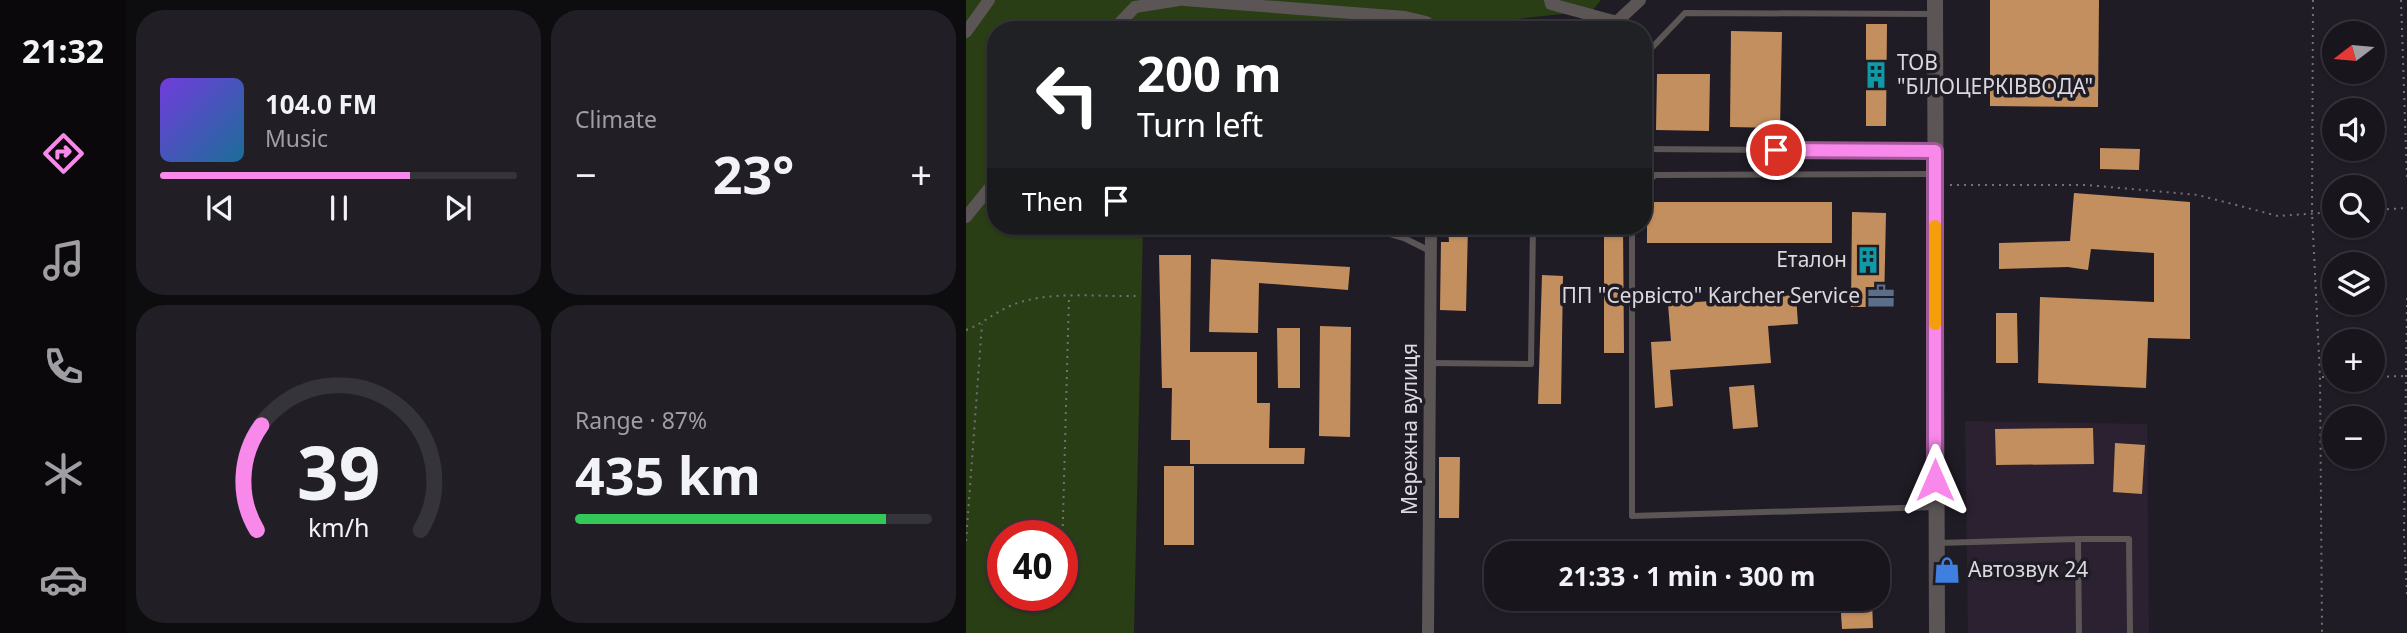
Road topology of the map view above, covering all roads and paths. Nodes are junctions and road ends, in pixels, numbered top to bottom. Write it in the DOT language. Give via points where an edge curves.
graph roads {
  1 [pos="989,0"];
  2 [pos="1182,0"];
  3 [pos="1550,0"];
  4 [pos="1640,0"];
  5 [pos="2313,0"];
  6 [pos="2401,0"];
  7 [pos="1935,7"];
  8 [pos="1119,21"];
  9 [pos="1422,21"];
  10 [pos="1598,21"];
  11 [pos="1617,21"];
  12 [pos="966,32"];
  13 [pos="1652,48"];
  14 [pos="1652,149"];
  15 [pos="1935,151"];
  16 [pos="1652,177"];
  17 [pos="1936,179"];
  18 [pos="2407,180"];
  19 [pos="987,191"];
  20 [pos="2407,208"];
  21 [pos="2385,209"];
  22 [pos="2322,213"];
  23 [pos="2312,214"];
  24 [pos="966,216"];
  25 [pos="1393,235"];
  26 [pos="1431,235"];
  27 [pos="1533,235"];
  28 [pos="1632,235"];
  29 [pos="1431,252"];
  30 [pos="1136,296"];
  31 [pos="1069,297"];
  32 [pos="2407,298"];
  33 [pos="982,324"];
  34 [pos="966,330"];
  35 [pos="1430,363"];
  36 [pos="2407,376"];
  37 [pos="2320,377"];
  38 [pos="2385,377"];
  39 [pos="1935,507"];
  40 [pos="1063,520"];
  41 [pos="2078,539"];
  42 [pos="966,541"];
  43 [pos="1936,543"];
  44 [pos="2407,594"];
  45 [pos="1428,633"];
  46 [pos="1937,633"];
  47 [pos="2079,633"];
  48 [pos="2130,633"];
  49 [pos="2322,633"];
  1 -- 12 [label="street"];
  2 -- 8 [label="street" via="1135,7"];
  2 -- 9 [label="street"];
  3 -- 10 [label="street"];
  4 -- 11 [label="street"];
  5 -- 23 [label="path"];
  6 -- 18 [label="path"];
  7 -- 13 [label="lane" via="1685,13"];
  7 -- 15 [label="street"];
  14 -- 15 [label="lane"];
  15 -- 17 [label="street"];
  16 -- 17 [label="lane"];
  17 -- 23 [label="path" via="2198,195 2278,216"];
  17 -- 39 [label="street"];
  19 -- 24 [label="street"];
  20 -- 21 [label="path"];
  22 -- 23 [label="path"];
  23 -- 37 [label="path"];
  25 -- 29 [label="lane"];
  26 -- 29 [label="street, Мережна вулиця"];
  27 -- 35 [label="lane" via="1531,364"];
  28 -- 39 [label="lane" via="1632,516"];
  29 -- 35 [label="street, Мережна вулиця"];
  30 -- 31 [label="path"];
  31 -- 33 [label="path" via="1010,306"];
  31 -- 40 [label="path"];
  32 -- 36 [label="path"];
  33 -- 34 [label="path"];
  33 -- 42 [label="path"];
  35 -- 45 [label="street, Мережна вулиця"];
  36 -- 38 [label="path"];
  36 -- 44 [label="path"];
  37 -- 49 [label="path"];
  39 -- 43 [label="street"];
  41 -- 43 [label="lane"];
  41 -- 47 [label="lane"];
  41 -- 48 [label="lane" via="2129,539"];
  43 -- 46 [label="street"];
}
